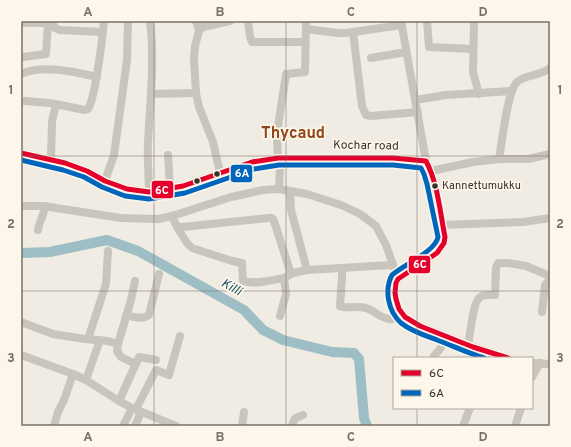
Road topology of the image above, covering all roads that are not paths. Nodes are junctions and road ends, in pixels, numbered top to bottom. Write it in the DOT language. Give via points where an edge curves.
graph roads {
  1 [pos="104,21"];
  2 [pos="128,21"];
  3 [pos="150,21"];
  4 [pos="195,21"];
  5 [pos="230,21"];
  6 [pos="248,21"];
  7 [pos="427,21"];
  8 [pos="474,21"];
  9 [pos="50,22"];
  10 [pos="21,23"];
  11 [pos="401,23"];
  12 [pos="306,25"];
  13 [pos="102,32"];
  14 [pos="199,32"];
  15 [pos="353,32"];
  16 [pos="306,42"];
  17 [pos="473,49"];
  18 [pos="406,52"];
  19 [pos="23,57"];
  20 [pos="371,58"];
  21 [pos="550,68"];
  22 [pos="21,74"];
  23 [pos="96,77"];
  24 [pos="512,91"];
  25 [pos="196,93"];
  26 [pos="150,94"];
  27 [pos="479,94"];
  28 [pos="415,100"];
  29 [pos="25,101"];
  30 [pos="56,105"];
  31 [pos="418,112"];
  32 [pos="21,153"];
  33 [pos="550,154"];
  34 [pos="168,155"];
  35 [pos="278,158"];
  36 [pos="51,159"];
  37 [pos="499,159"];
  38 [pos="426,161"];
  39 [pos="431,171"];
  40 [pos="220,173"];
  41 [pos="105,181"];
  42 [pos="170,188"];
  43 [pos="279,188"];
  44 [pos="290,191"];
  45 [pos="149,192"];
  46 [pos="21,206"];
  47 [pos="45,206"];
  48 [pos="172,216"];
  49 [pos="550,218"];
  50 [pos="443,225"];
  51 [pos="177,227"];
  52 [pos="38,230"];
  53 [pos="108,252"];
  54 [pos="392,265"];
  55 [pos="342,268"];
  56 [pos="307,270"];
  57 [pos="159,274"];
  58 [pos="288,276"];
  59 [pos="550,278"];
  60 [pos="398,279"];
  61 [pos="135,281"];
  62 [pos="542,312"];
  63 [pos="126,315"];
  64 [pos="280,316"];
  65 [pos="405,317"];
  66 [pos="21,322"];
  67 [pos="180,336"];
  68 [pos="447,337"];
  69 [pos="88,339"];
  70 [pos="100,340"];
  71 [pos="118,344"];
  72 [pos="468,345"];
  73 [pos="21,355"];
  74 [pos="434,356"];
  75 [pos="491,356"];
  76 [pos="156,360"];
  77 [pos="536,363"];
  78 [pos="136,364"];
  79 [pos="550,364"];
  80 [pos="73,374"];
  81 [pos="533,374"];
  82 [pos="86,380"];
  83 [pos="119,401"];
  84 [pos="470,409"];
  85 [pos="521,409"];
  86 [pos="136,410"];
  87 [pos="244,412"];
  88 [pos="303,415"];
  89 [pos="54,426"];
  90 [pos="123,426"];
  91 [pos="134,426"];
  92 [pos="176,426"];
  93 [pos="242,426"];
  94 [pos="292,426"];
  95 [pos="463,426"];
  96 [pos="514,426"];
  1 -- 13 [label="street"];
  2 -- 41 [label="street" via="127,60 114,155"];
  3 -- 26 [label="street"];
  4 -- 14 [label="street"];
  5 -- 14 [label="street" via="204,27"];
  6 -- 16 [label="street" via="250,37 254,43"];
  7 -- 17 [label="street" via="429,47"];
  8 -- 17 [label="street"];
  9 -- 10 [label="street"];
  9 -- 13 [label="street" via="60,30"];
  9 -- 19 [label="street" via="46,54"];
  11 -- 15 [label="street"];
  11 -- 18 [label="street"];
  12 -- 15 [label="street" via="338,33"];
  12 -- 16 [label="street"];
  13 -- 23 [label="street"];
  14 -- 25 [label="street" via="194,59"];
  15 -- 31 [label="street" via="362,106 366,115"];
  16 -- 35 [label="street" via="305,72 286,74 277,137"];
  17 -- 27 [label="street" via="473,72"];
  18 -- 20 [label="street"];
  18 -- 28 [label="street"];
  21 -- 24 [label="street" via="521,79"];
  22 -- 23 [label="street" via="27,71 59,70"];
  23 -- 30 [label="street" via="88,109"];
  24 -- 27 [label="street"];
  24 -- 37 [label="street"];
  25 -- 26 [label="street"];
  25 -- 40 [label="street" via="213,142"];
  26 -- 45 [label="street"];
  27 -- 28 [label="street" via="446,95"];
  28 -- 31 [label="street"];
  29 -- 30 [label="street"];
  30 -- 36 [label="street" via="52,121"];
  31 -- 38 [label="street"];
  32 -- 36 [label="street, Kochar road"];
  33 -- 37 [label="street" via="528,159"];
  34 -- 42 [label="street"];
  35 -- 38 [label="street, Kochar road"];
  35 -- 40 [label="street, Kochar road" via="252,162"];
  35 -- 43 [label="street"];
  36 -- 41 [label="street, Kochar road" via="87,171"];
  37 -- 39 [label="street"];
  38 -- 39 [label="street"];
  39 -- 50 [label="street"];
  40 -- 42 [label="street, Kochar road"];
  41 -- 45 [label="street, Kochar road" via="127,189"];
  42 -- 45 [label="street, Kochar road"];
  43 -- 44 [label="street"];
  43 -- 48 [label="street" via="231,197"];
  44 -- 54 [label="street" via="308,194 360,214 376,226 386,245"];
  44 -- 56 [label="street" via="291,210"];
  46 -- 47 [label="street"];
  47 -- 48 [label="street" via="121,218 158,219"];
  47 -- 52 [label="street"];
  48 -- 51 [label="street"];
  49 -- 50 [label="street" via="523,222"];
  50 -- 60 [label="street" via="445,237 442,248"];
  51 -- 58 [label="street" via="192,248 232,262 242,262 243,281 253,283"];
  51 -- 58 [label="street" via="272,218"];
  53 -- 69 [label="street" via="106,284"];
  54 -- 55 [label="street"];
  54 -- 60 [label="street"];
  55 -- 56 [label="street"];
  55 -- 65 [label="street" via="340,306 367,308 391,320"];
  56 -- 58 [label="street"];
  57 -- 63 [label="street" via="149,315 142,318"];
  58 -- 64 [label="street"];
  59 -- 62 [label="street" via="545,285"];
  59 -- 72 [label="street" via="526,266 498,263 495,295 482,296 477,301"];
  60 -- 65 [label="street" via="395,290 396,302"];
  61 -- 63 [label="street"];
  63 -- 71 [label="street"];
  65 -- 68 [label="street"];
  66 -- 69 [label="street" via="53,334"];
  67 -- 86 [label="street" via="169,375 156,370"];
  68 -- 72 [label="street"];
  68 -- 74 [label="street"];
  69 -- 70 [label="street"];
  70 -- 71 [label="street"];
  70 -- 82 [label="street"];
  71 -- 78 [label="street" via="118,354"];
  72 -- 75 [label="street"];
  73 -- 80 [label="street"];
  76 -- 78 [label="street" via="139,357"];
  77 -- 79 [label="street"];
  77 -- 81 [label="street"];
  78 -- 83 [label="street"];
  80 -- 82 [label="street"];
  80 -- 89 [label="street"];
  82 -- 83 [label="street"];
  83 -- 86 [label="street"];
  84 -- 95 [label="street"];
  85 -- 96 [label="street"];
  86 -- 90 [label="street"];
  86 -- 91 [label="street"];
  86 -- 92 [label="street"];
  87 -- 93 [label="street"];
  88 -- 94 [label="street" via="293,421"];
}
